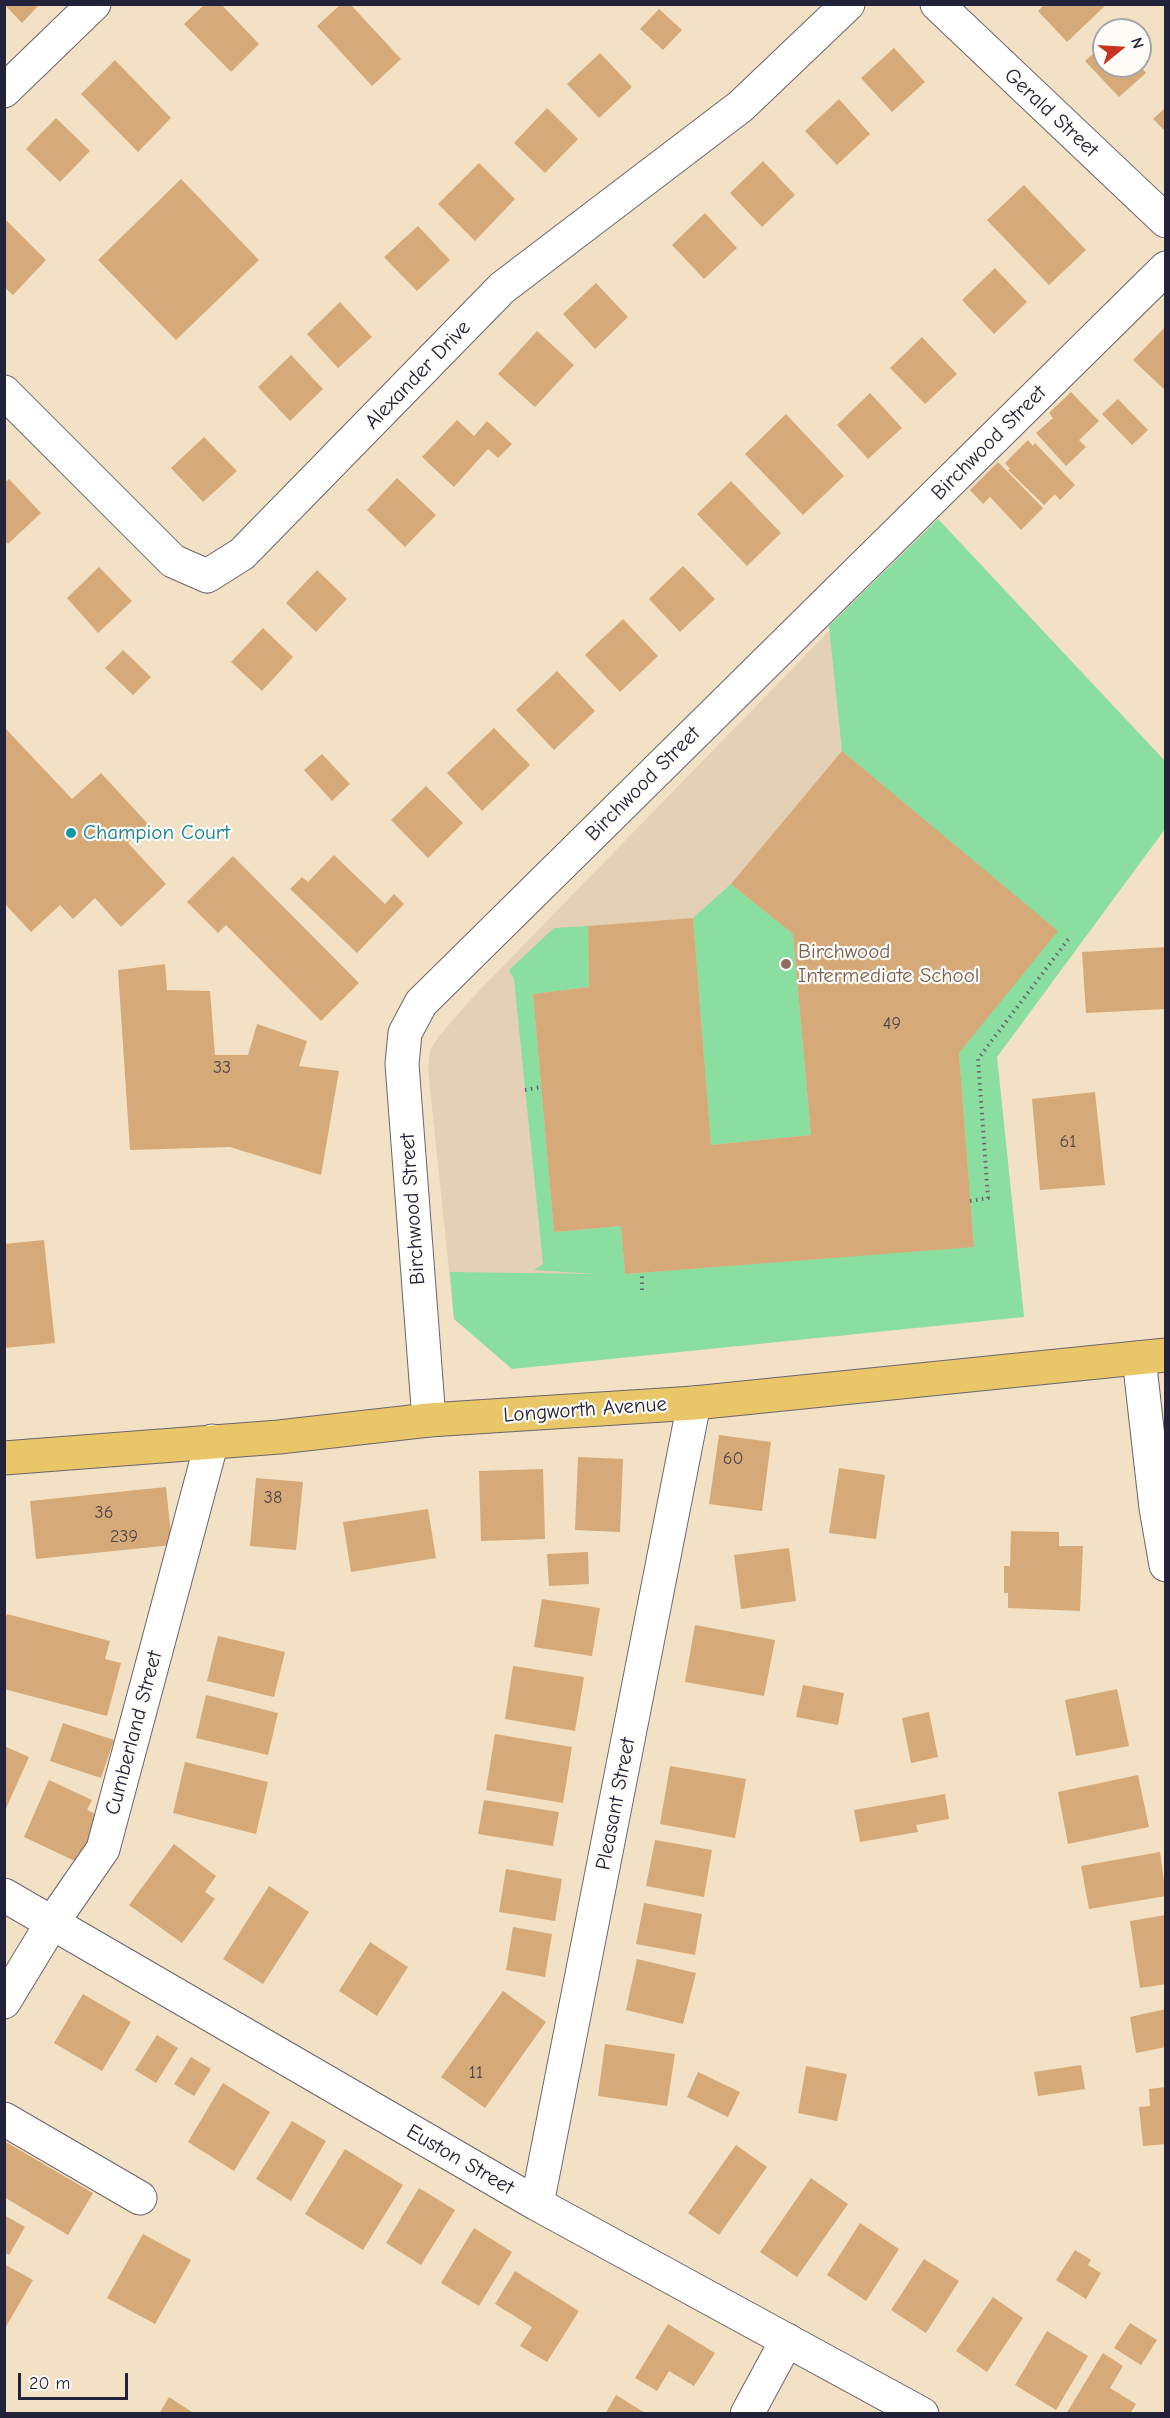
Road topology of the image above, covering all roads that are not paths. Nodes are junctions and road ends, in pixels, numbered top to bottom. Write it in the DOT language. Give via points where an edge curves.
graph roads {
  1 [pos="94,4"];
  2 [pos="848,4"];
  3 [pos="946,7"];
  4 [pos="4,91"];
  5 [pos="1166,221"];
  6 [pos="1166,268"];
  7 [pos="4,393"];
  8 [pos="1152,1356"];
  9 [pos="694,1403"];
  10 [pos="429,1420"];
  11 [pos="212,1441"];
  12 [pos="4,1458"];
  13 [pos="1166,1564"];
  14 [pos="4,1895"];
  15 [pos="52,1923"];
  16 [pos="4,2002"];
  17 [pos="4,2119"];
  18 [pos="140,2198"];
  19 [pos="537,2204"];
  20 [pos="787,2340"];
  21 [pos="747,2414"];
  22 [pos="922,2414"];
  1 -- 4 [label="street"];
  2 -- 7 [label="street, Alexander Drive" via="741,106 502,288 242,554 207,576 173,561"];
  3 -- 5 [label="street, Gerald Street"];
  6 -- 10 [label="street, Birchwood Street" via="421,1003 405,1033 402,1064"];
  8 -- 9 [label="main road, Longworth Avenue"];
  8 -- 13 [label="street" via="1156,1508"];
  9 -- 10 [label="main road, Longworth Avenue"];
  9 -- 19 [label="street, Pleasant Street"];
  10 -- 11 [label="main road, Longworth Avenue"];
  11 -- 12 [label="main road, Longworth Avenue"];
  11 -- 15 [label="street, Cumberland Street" via="103,1849"];
  14 -- 15 [label="street, Euston Street"];
  15 -- 16 [label="street, Cumberland Street"];
  15 -- 19 [label="street, Euston Street"];
  17 -- 18 [label="street"];
  19 -- 20 [label="street, Euston Street"];
  20 -- 21 [label="street"];
  20 -- 22 [label="street, Euston Street"];
}
